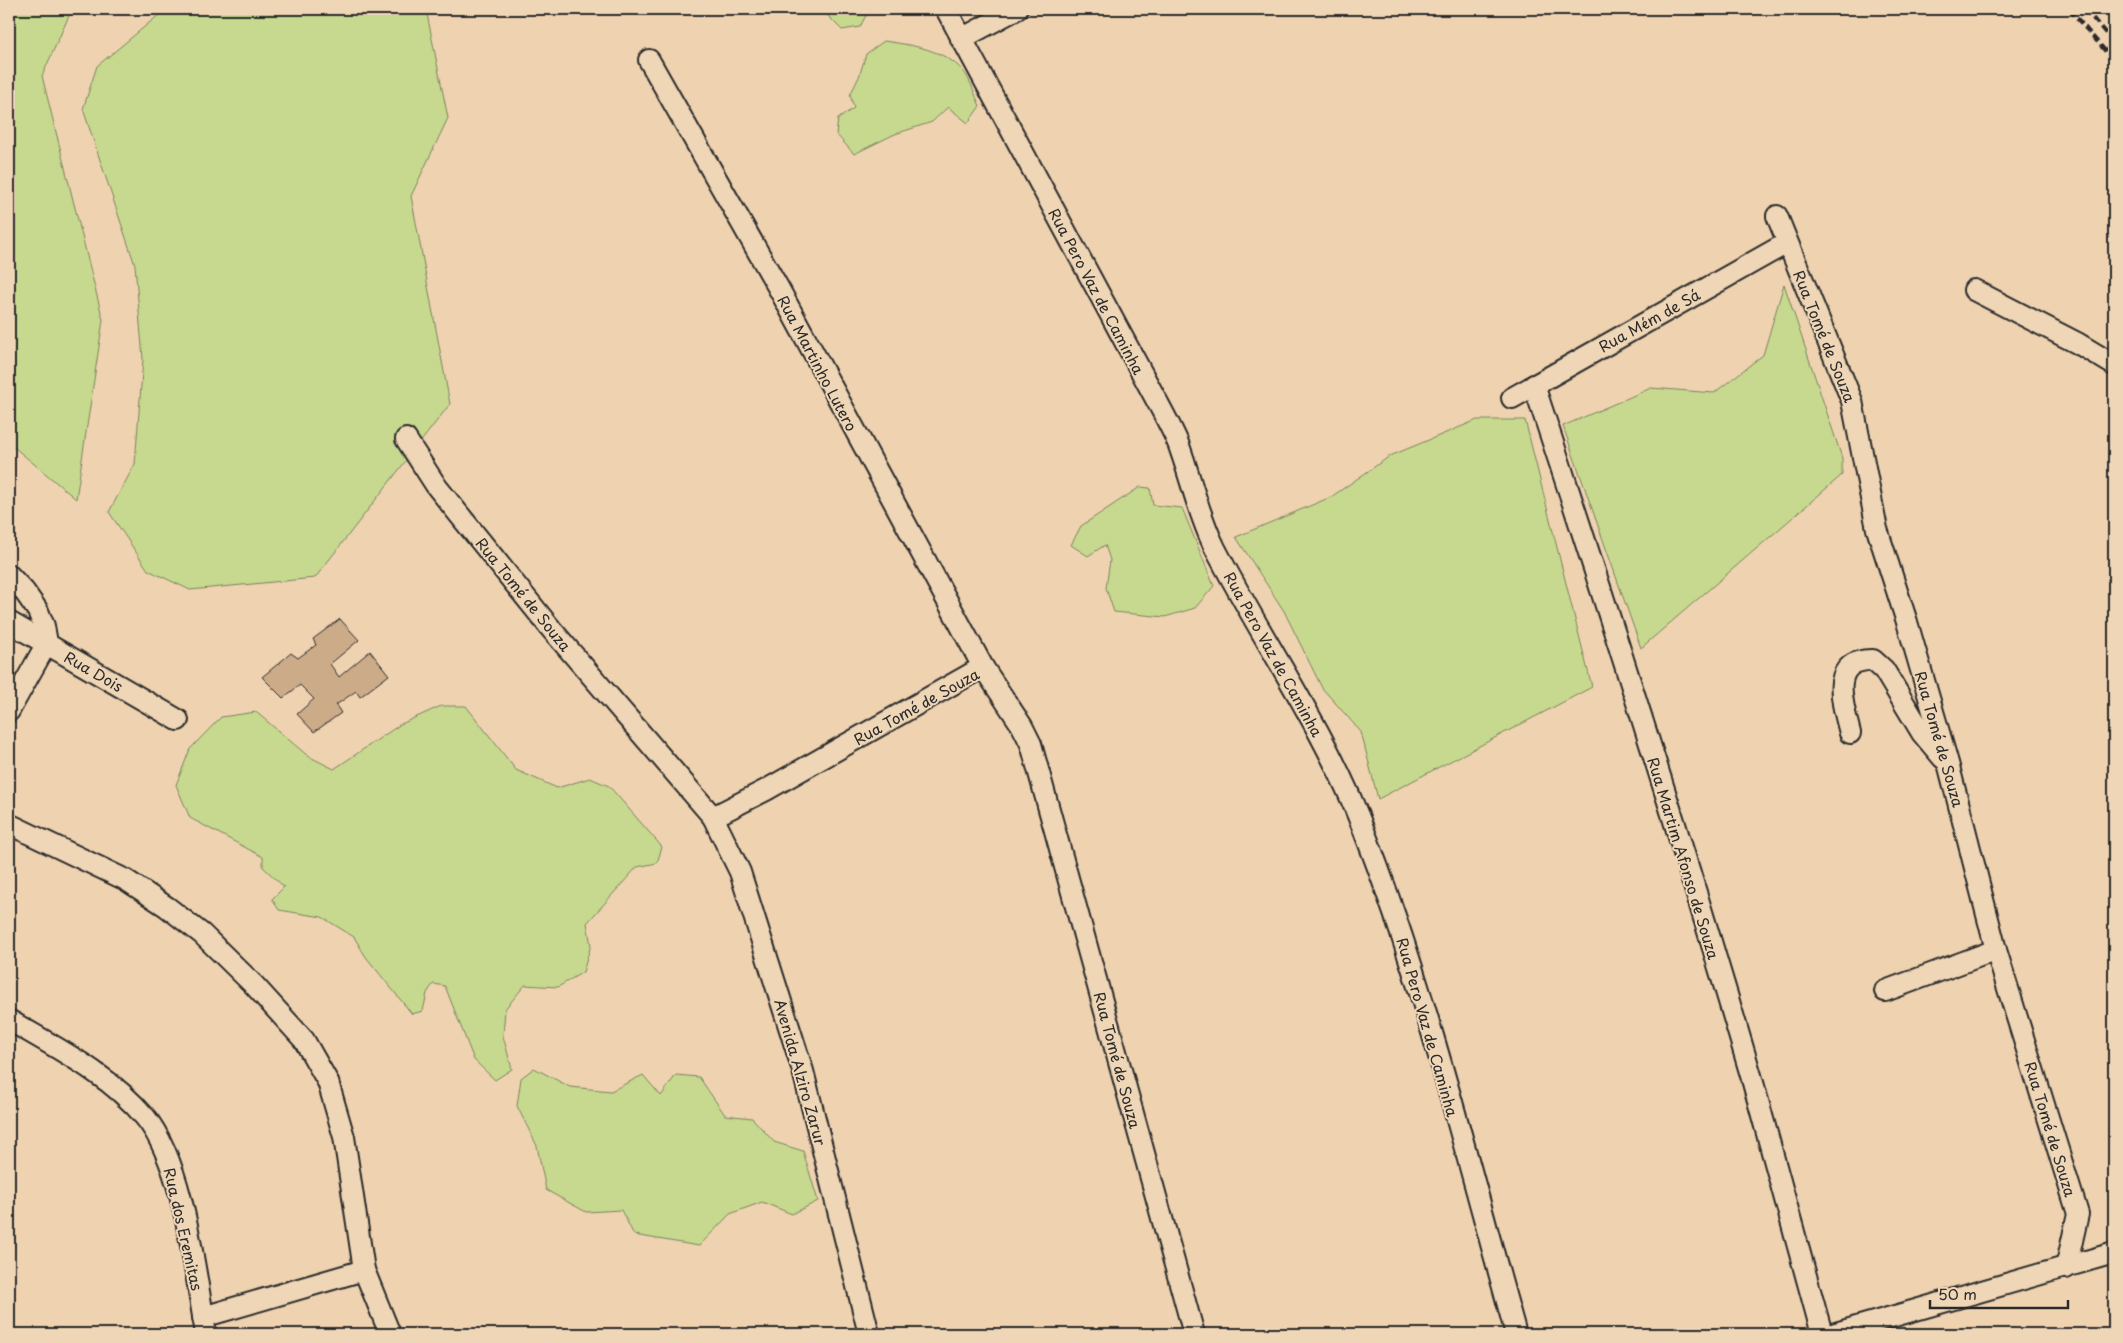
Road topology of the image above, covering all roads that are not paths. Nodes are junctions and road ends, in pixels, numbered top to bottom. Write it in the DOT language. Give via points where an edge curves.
graph roads {
  1 [pos="946,9"];
  2 [pos="1017,9"];
  3 [pos="961,39"];
  4 [pos="649,60"];
  5 [pos="1777,216"];
  6 [pos="1788,243"];
  7 [pos="1974,290"];
  8 [pos="2114,365"];
  9 [pos="1534,385"];
  10 [pos="1512,398"];
  11 [pos="406,439"];
  12 [pos="9,575"];
  13 [pos="9,622"];
  14 [pos="47,643"];
  15 [pos="983,668"];
  16 [pos="9,711"];
  17 [pos="178,720"];
  18 [pos="1850,733"];
  19 [pos="1948,763"];
  20 [pos="714,817"];
  21 [pos="9,824"];
  22 [pos="1996,950"];
  23 [pos="1885,991"];
  24 [pos="9,1020"];
  25 [pos="2114,1253"];
  26 [pos="2066,1268"];
  27 [pos="364,1270"];
  28 [pos="204,1326"];
  29 [pos="390,1334"];
  30 [pos="869,1334"];
  31 [pos="1194,1334"];
  32 [pos="1516,1334"];
  33 [pos="1822,1334"];
  34 [pos="1832,1334"];
  1 -- 3 [label="street, Rua Pero Vaz de Caminha"];
  2 -- 3 [label="street"];
  3 -- 32 [label="street, Rua Pero Vaz de Caminha" via="1158,402 1177,442 1215,548 1310,716 1360,821 1414,972"];
  4 -- 15 [label="street, Rua Martinho Lutero" via="779,289"];
  5 -- 6 [label="street, Rua Tomé de Souza"];
  6 -- 9 [label="street, Rua Mém de Sá"];
  6 -- 19 [label="street, Rua Tomé de Souza" via="1852,401 1877,529"];
  7 -- 8 [label="street"];
  9 -- 10 [label="street, Rua Mém de Sá"];
  9 -- 33 [label="street, Rua Martim Afonso de Souza" via="1752,1080"];
  11 -- 20 [label="street, Rua Tomé de Souza" via="437,487 540,615"];
  12 -- 14 [label="street" via="38,611"];
  13 -- 14 [label="street, Rua Dois"];
  14 -- 16 [label="street"];
  14 -- 17 [label="street, Rua Dois"];
  15 -- 20 [label="street, Rua Tomé de Souza"];
  15 -- 31 [label="street, Rua Tomé de Souza" via="1031,744"];
  18 -- 19 [label="street" via="1842,698 1842,679 1851,665 1860,660 1873,660 1884,670 1922,733"];
  19 -- 22 [label="street, Rua Tomé de Souza"];
  20 -- 30 [label="street, Avenida Alziro Zarur" via="740,872 803,1071"];
  21 -- 27 [label="street" via="126,880 167,907 202,934 304,1040 328,1082 344,1137"];
  22 -- 23 [label="street"];
  22 -- 26 [label="street, Rua Tomé de Souza" via="2078,1214"];
  24 -- 28 [label="street, Rua dos Eremitas" via="114,1086 145,1117 166,1152 179,1195"];
  25 -- 26 [label="street"];
  26 -- 34 [label="street"];
  27 -- 28 [label="street"];
  27 -- 29 [label="street"];
}
